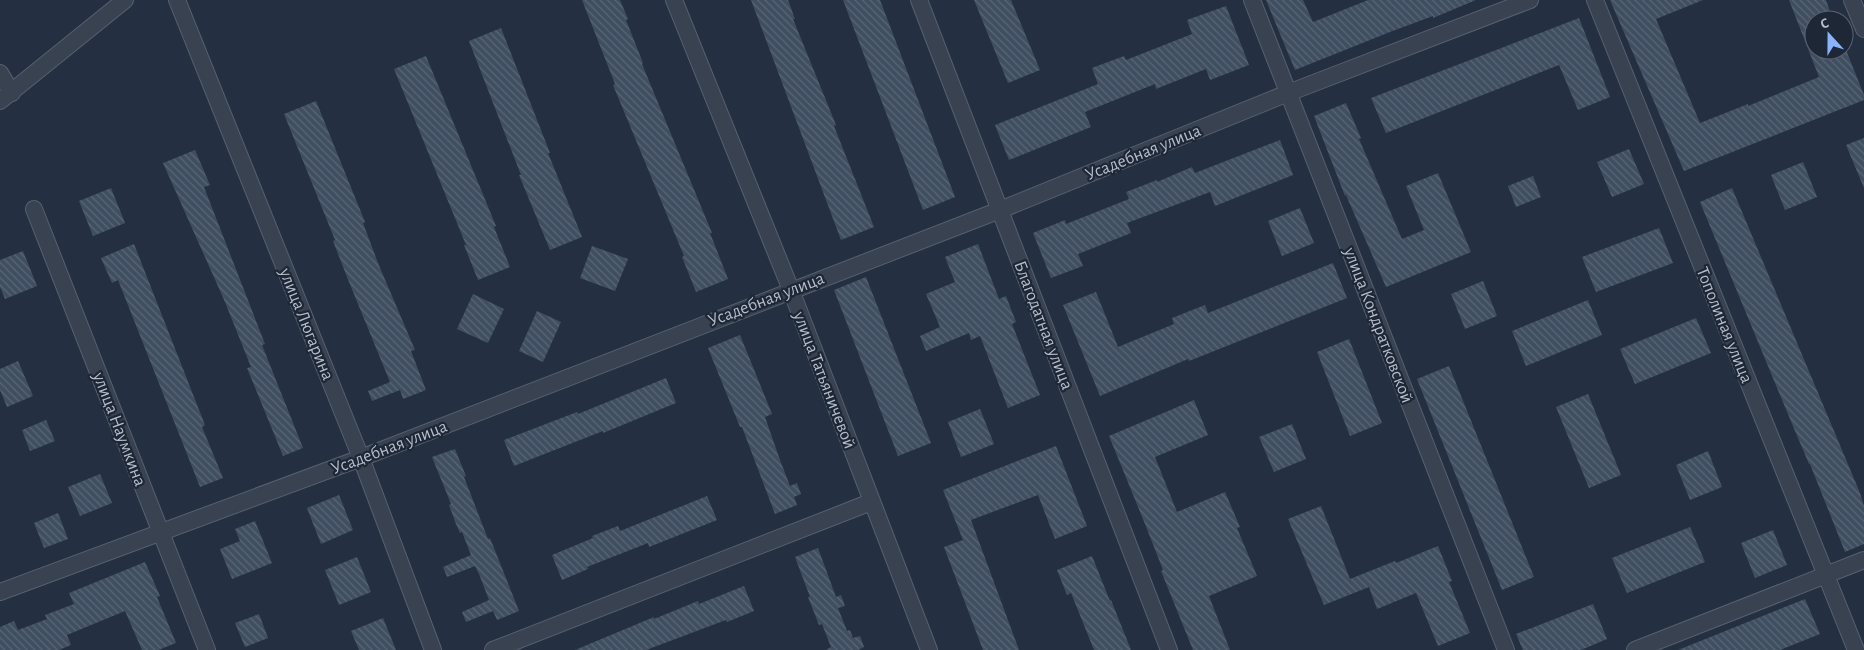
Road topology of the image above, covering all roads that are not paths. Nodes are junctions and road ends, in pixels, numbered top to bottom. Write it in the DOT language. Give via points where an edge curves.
graph roads {
  1 [pos="124,0"];
  2 [pos="176,0"];
  3 [pos="674,0"];
  4 [pos="919,0"];
  5 [pos="1252,0"];
  6 [pos="1530,0"];
  7 [pos="1595,0"];
  8 [pos="1852,0"];
  9 [pos="1864,29"];
  10 [pos="0,73"];
  11 [pos="1288,93"];
  12 [pos="6,97"];
  13 [pos="34,209"];
  14 [pos="1000,210"];
  15 [pos="791,290"];
  16 [pos="361,458"];
  17 [pos="872,502"];
  18 [pos="161,533"];
  19 [pos="1864,560"];
  20 [pos="1826,575"];
  21 [pos="0,592"];
  22 [pos="207,650"];
  23 [pos="433,650"];
  24 [pos="493,650"];
  25 [pos="929,650"];
  26 [pos="1169,650"];
  27 [pos="1506,650"];
  28 [pos="1635,650"];
  29 [pos="1856,650"];
  1 -- 12 [label="street"];
  2 -- 16 [label="street, улица Люгарина"];
  3 -- 15 [label="street, улица Татьяничевой"];
  4 -- 14 [label="street, Благодатная улица"];
  5 -- 11 [label="street, улица Кондратковской"];
  6 -- 11 [label="street, Усадебная улица"];
  7 -- 20 [label="street, Тополиная улица"];
  8 -- 9 [label="street"];
  10 -- 12 [label="street"];
  11 -- 14 [label="street, Усадебная улица"];
  11 -- 27 [label="street, улица Кондратковской"];
  13 -- 18 [label="street, улица Наумкина"];
  14 -- 15 [label="street, Усадебная улица"];
  14 -- 26 [label="street, Благодатная улица"];
  15 -- 16 [label="street, Усадебная улица"];
  15 -- 17 [label="street, улица Татьяничевой"];
  16 -- 18 [label="street, Усадебная улица"];
  16 -- 23 [label="street, улица Люгарина"];
  17 -- 24 [label="street"];
  17 -- 25 [label="street, улица Татьяничевой"];
  18 -- 21 [label="street, Усадебная улица"];
  18 -- 22 [label="street, улица Наумкина"];
  19 -- 20 [label="street"];
  20 -- 28 [label="street"];
  20 -- 29 [label="street, Тополиная улица"];
}
